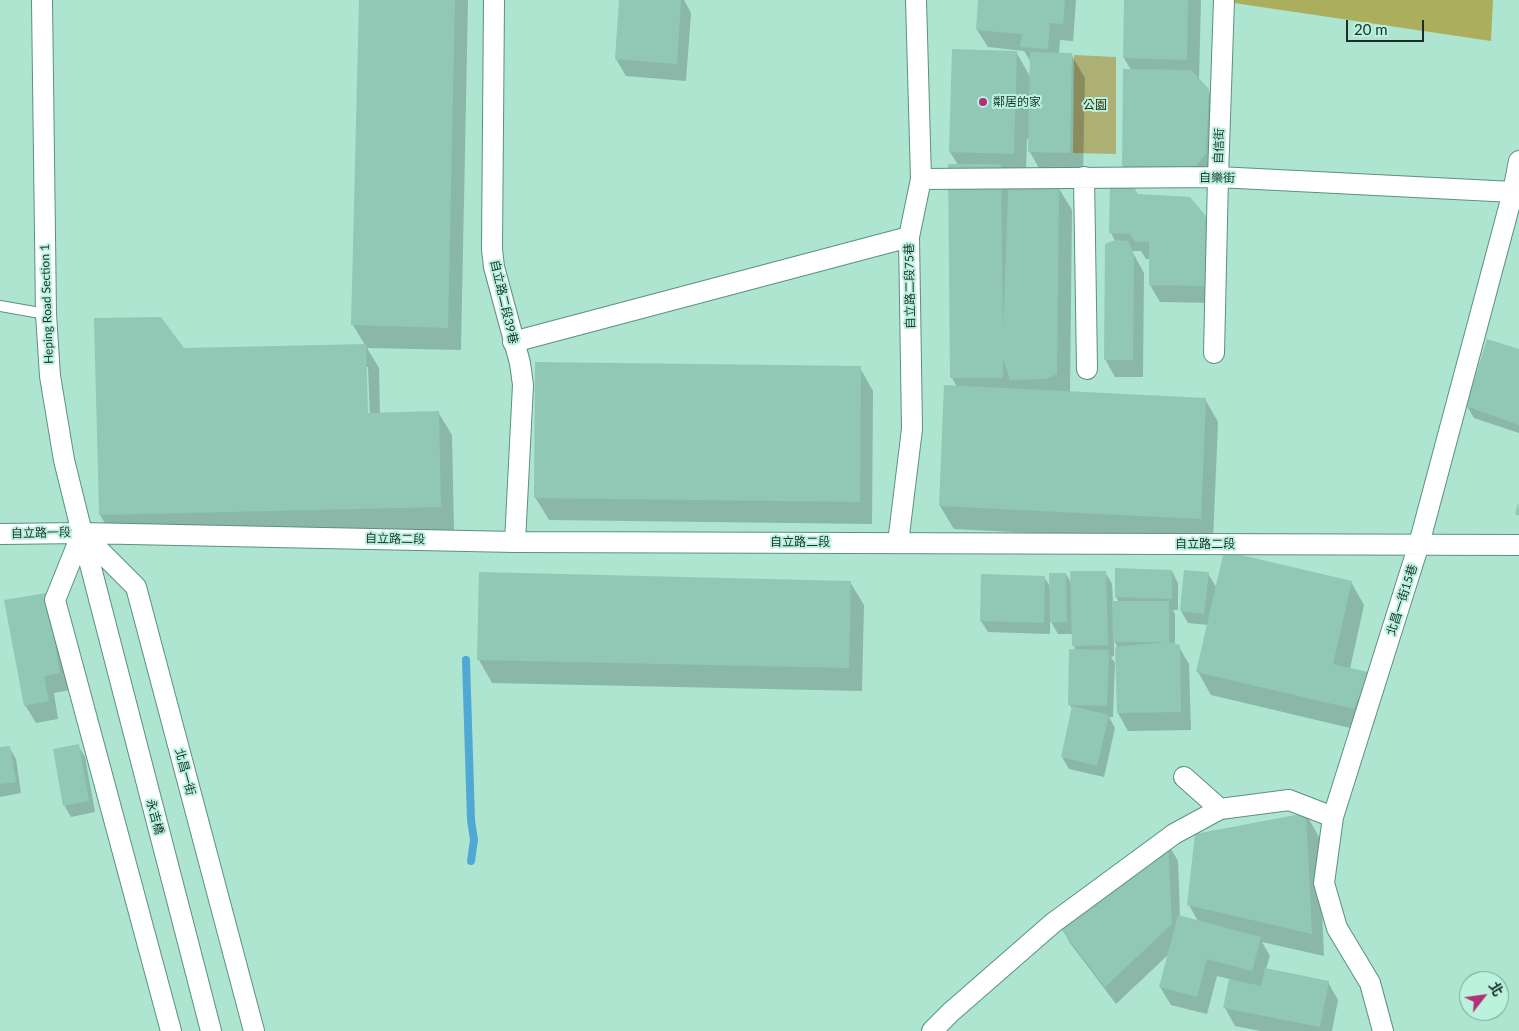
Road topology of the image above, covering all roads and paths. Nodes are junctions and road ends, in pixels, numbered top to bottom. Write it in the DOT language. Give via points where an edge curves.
graph roads {
  1 [pos="42,0"];
  2 [pos="494,0"];
  3 [pos="916,0"];
  4 [pos="1224,0"];
  5 [pos="1519,162"];
  6 [pos="1084,177"];
  7 [pos="1218,177"];
  8 [pos="921,179"];
  9 [pos="1513,192"];
  10 [pos="909,237"];
  11 [pos="0,306"];
  12 [pos="46,314"];
  13 [pos="513,342"];
  14 [pos="1214,353"];
  15 [pos="1087,369"];
  16 [pos="82,533"];
  17 [pos="0,534"];
  18 [pos="515,542"];
  19 [pos="898,543"];
  20 [pos="1420,544"];
  21 [pos="1519,545"];
  22 [pos="99,602"];
  23 [pos="1184,777"];
  24 [pos="1220,809"];
  25 [pos="1333,817"];
  26 [pos="171,1031"];
  27 [pos="211,1031"];
  28 [pos="254,1031"];
  29 [pos="932,1031"];
  30 [pos="1383,1031"];
  1 -- 12 [label="street, Heping Road Section 1"];
  2 -- 13 [label="street, 自立路二段39巷" via="492,249"];
  3 -- 8 [label="street, 自立路二段75巷"];
  4 -- 7 [label="street, 自信街"];
  5 -- 9 [label="street, 北昌一街15巷"];
  6 -- 7 [label="street, 自樂街"];
  6 -- 8 [label="street, 自樂街"];
  6 -- 15 [label="street"];
  7 -- 9 [label="street, 自樂街"];
  7 -- 14 [label="street, 自信街"];
  8 -- 10 [label="street, 自立路二段75巷"];
  9 -- 20 [label="street, 北昌一街15巷"];
  10 -- 13 [label="street"];
  10 -- 19 [label="street, 自立路二段75巷" via="912,429"];
  11 -- 12 [label="lane"];
  12 -- 16 [label="street, Heping Road Section 1" via="52,385 64,460"];
  13 -- 18 [label="street, 自立路二段39巷" via="523,385"];
  16 -- 17 [label="street, 自立路一段"];
  16 -- 18 [label="street, 自立路二段"];
  16 -- 22 [label="street, Heping Road Section 1"];
  16 -- 26 [label="street" via="54,600"];
  16 -- 28 [label="street, 北昌一街" via="136,587"];
  18 -- 19 [label="street, 自立路二段"];
  19 -- 20 [label="street, 自立路二段"];
  20 -- 21 [label="street, 自立路二段"];
  20 -- 25 [label="street, 北昌一街15巷"];
  22 -- 27 [label="street, 永吉橋"];
  23 -- 24 [label="street"];
  24 -- 25 [label="street" via="1289,800"];
  24 -- 29 [label="street" via="1174,834 1054,923"];
  25 -- 30 [label="street, 北昌一街15巷" via="1324,883 1337,928 1370,983"];
}
